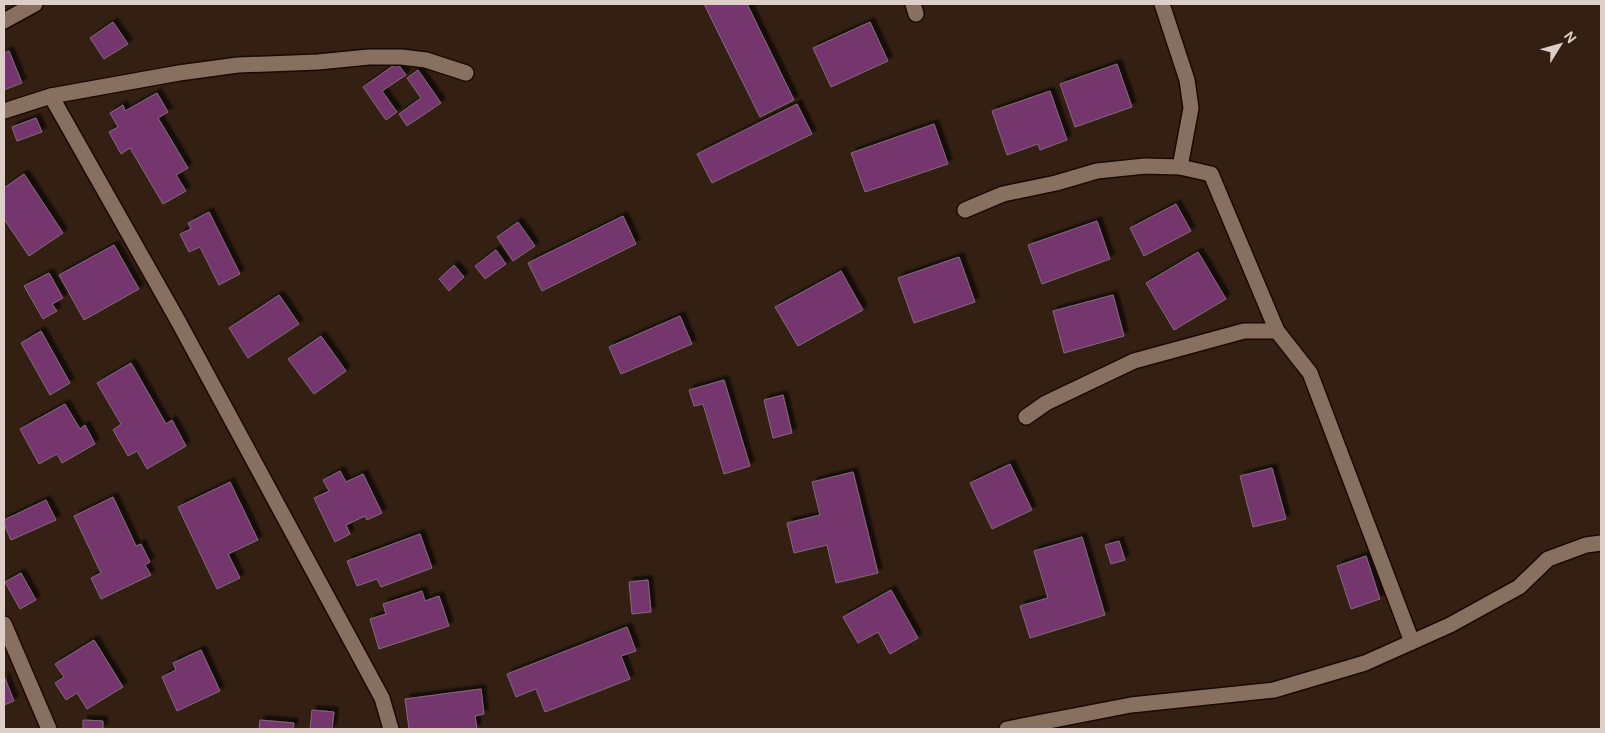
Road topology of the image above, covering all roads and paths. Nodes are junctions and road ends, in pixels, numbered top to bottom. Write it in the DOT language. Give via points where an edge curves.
graph roads {
  1 [pos="35,4"];
  2 [pos="1162,4"];
  3 [pos="4,20"];
  4 [pos="466,73"];
  5 [pos="51,96"];
  6 [pos="4,111"];
  7 [pos="1180,167"];
  8 [pos="965,210"];
  9 [pos="1277,331"];
  10 [pos="1026,417"];
  11 [pos="1601,543"];
  12 [pos="4,624"];
  13 [pos="1412,642"];
  14 [pos="49,729"];
  15 [pos="391,729"];
  16 [pos="1008,729"];
  1 -- 3 [label="street"];
  2 -- 7 [label="street" via="1187,80 1191,108"];
  4 -- 5 [label="street" via="426,60 369,57 238,65"];
  5 -- 6 [label="street"];
  5 -- 15 [label="street" via="177,319 382,698"];
  7 -- 8 [label="street" via="1146,166 1097,171 1003,194"];
  7 -- 9 [label="street" via="1211,174"];
  9 -- 10 [label="street" via="1244,331 1134,361"];
  9 -- 13 [label="street" via="1310,373"];
  11 -- 13 [label="street" via="1586,544 1548,559 1519,587"];
  12 -- 14 [label="street"];
  13 -- 16 [label="street" via="1365,663 1274,690 1131,705"];
}
